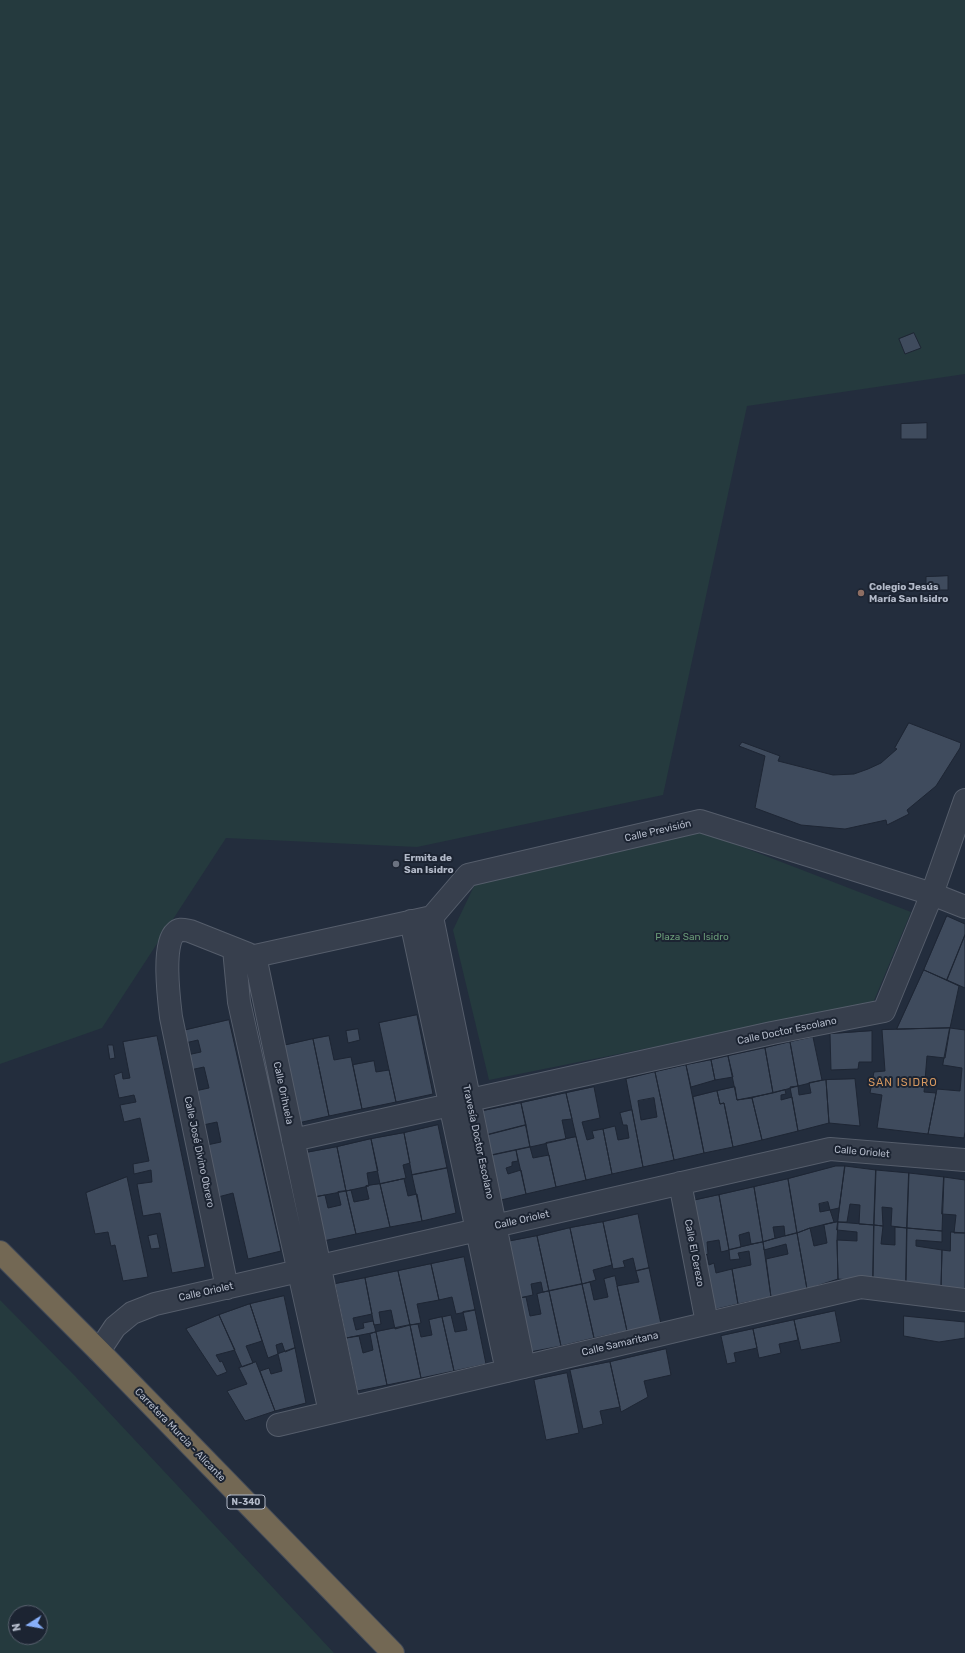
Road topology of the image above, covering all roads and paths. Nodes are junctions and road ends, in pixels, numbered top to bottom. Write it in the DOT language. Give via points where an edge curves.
graph roads {
  1 [pos="963,812"];
  2 [pos="932,894"];
  3 [pos="965,907"];
  4 [pos="422,919"];
  5 [pos="234,949"];
  6 [pos="255,956"];
  7 [pos="460,1102"];
  8 [pos="293,1140"];
  9 [pos="965,1160"];
  10 [pos="680,1183"];
  11 [pos="486,1228"];
  12 [pos="0,1252"];
  13 [pos="320,1266"];
  14 [pos="299,1271"];
  15 [pos="227,1288"];
  16 [pos="965,1300"];
  17 [pos="707,1323"];
  18 [pos="99,1351"];
  19 [pos="515,1369"];
  20 [pos="340,1409"];
  21 [pos="278,1425"];
  22 [pos="393,1653"];
  1 -- 2 [label="street, Calle Doctor Escolano"];
  2 -- 3 [label="street, Calle Previsión"];
  2 -- 4 [label="street, Calle Previsión" via="700,821 468,875"];
  2 -- 7 [label="street, Calle Doctor Escolano" via="884,1011"];
  4 -- 6 [label="street"];
  4 -- 7 [label="street, Travesía Doctor Escolano"];
  5 -- 6 [label="street, Calle José Divino Obrero"];
  5 -- 14 [label="street" via="239,1002"];
  5 -- 15 [label="street, Calle José Divino Obrero" via="181,929 174,933 169,942 168,958 171,1017"];
  6 -- 8 [label="street, Calle Orihuela"];
  7 -- 8 [label="street"];
  7 -- 11 [label="street, Travesía Doctor Escolano"];
  8 -- 13 [label="street, Calle Orihuela"];
  9 -- 10 [label="street, Calle Oriolet" via="830,1149"];
  10 -- 11 [label="street, Calle Oriolet"];
  10 -- 17 [label="street, Calle El Cerezo"];
  11 -- 13 [label="street, Calle Oriolet"];
  11 -- 19 [label="street, Travesía Doctor Escolano"];
  12 -- 18 [label="highway, Carretera Murcia - Alicante / N-340"];
  13 -- 14 [label="street, Calle Oriolet"];
  13 -- 20 [label="street, Calle Orihuela"];
  14 -- 15 [label="street, Calle Oriolet"];
  14 -- 20 [label="street"];
  15 -- 18 [label="street, Calle Oriolet" via="155,1304 132,1313 115,1327"];
  16 -- 17 [label="street, Calle Samaritana" via="861,1286"];
  17 -- 19 [label="street, Calle Samaritana"];
  18 -- 22 [label="highway, Carretera Murcia - Alicante / N-340"];
  19 -- 20 [label="street, Calle Samaritana"];
  20 -- 21 [label="street, Calle Samaritana"];
}
